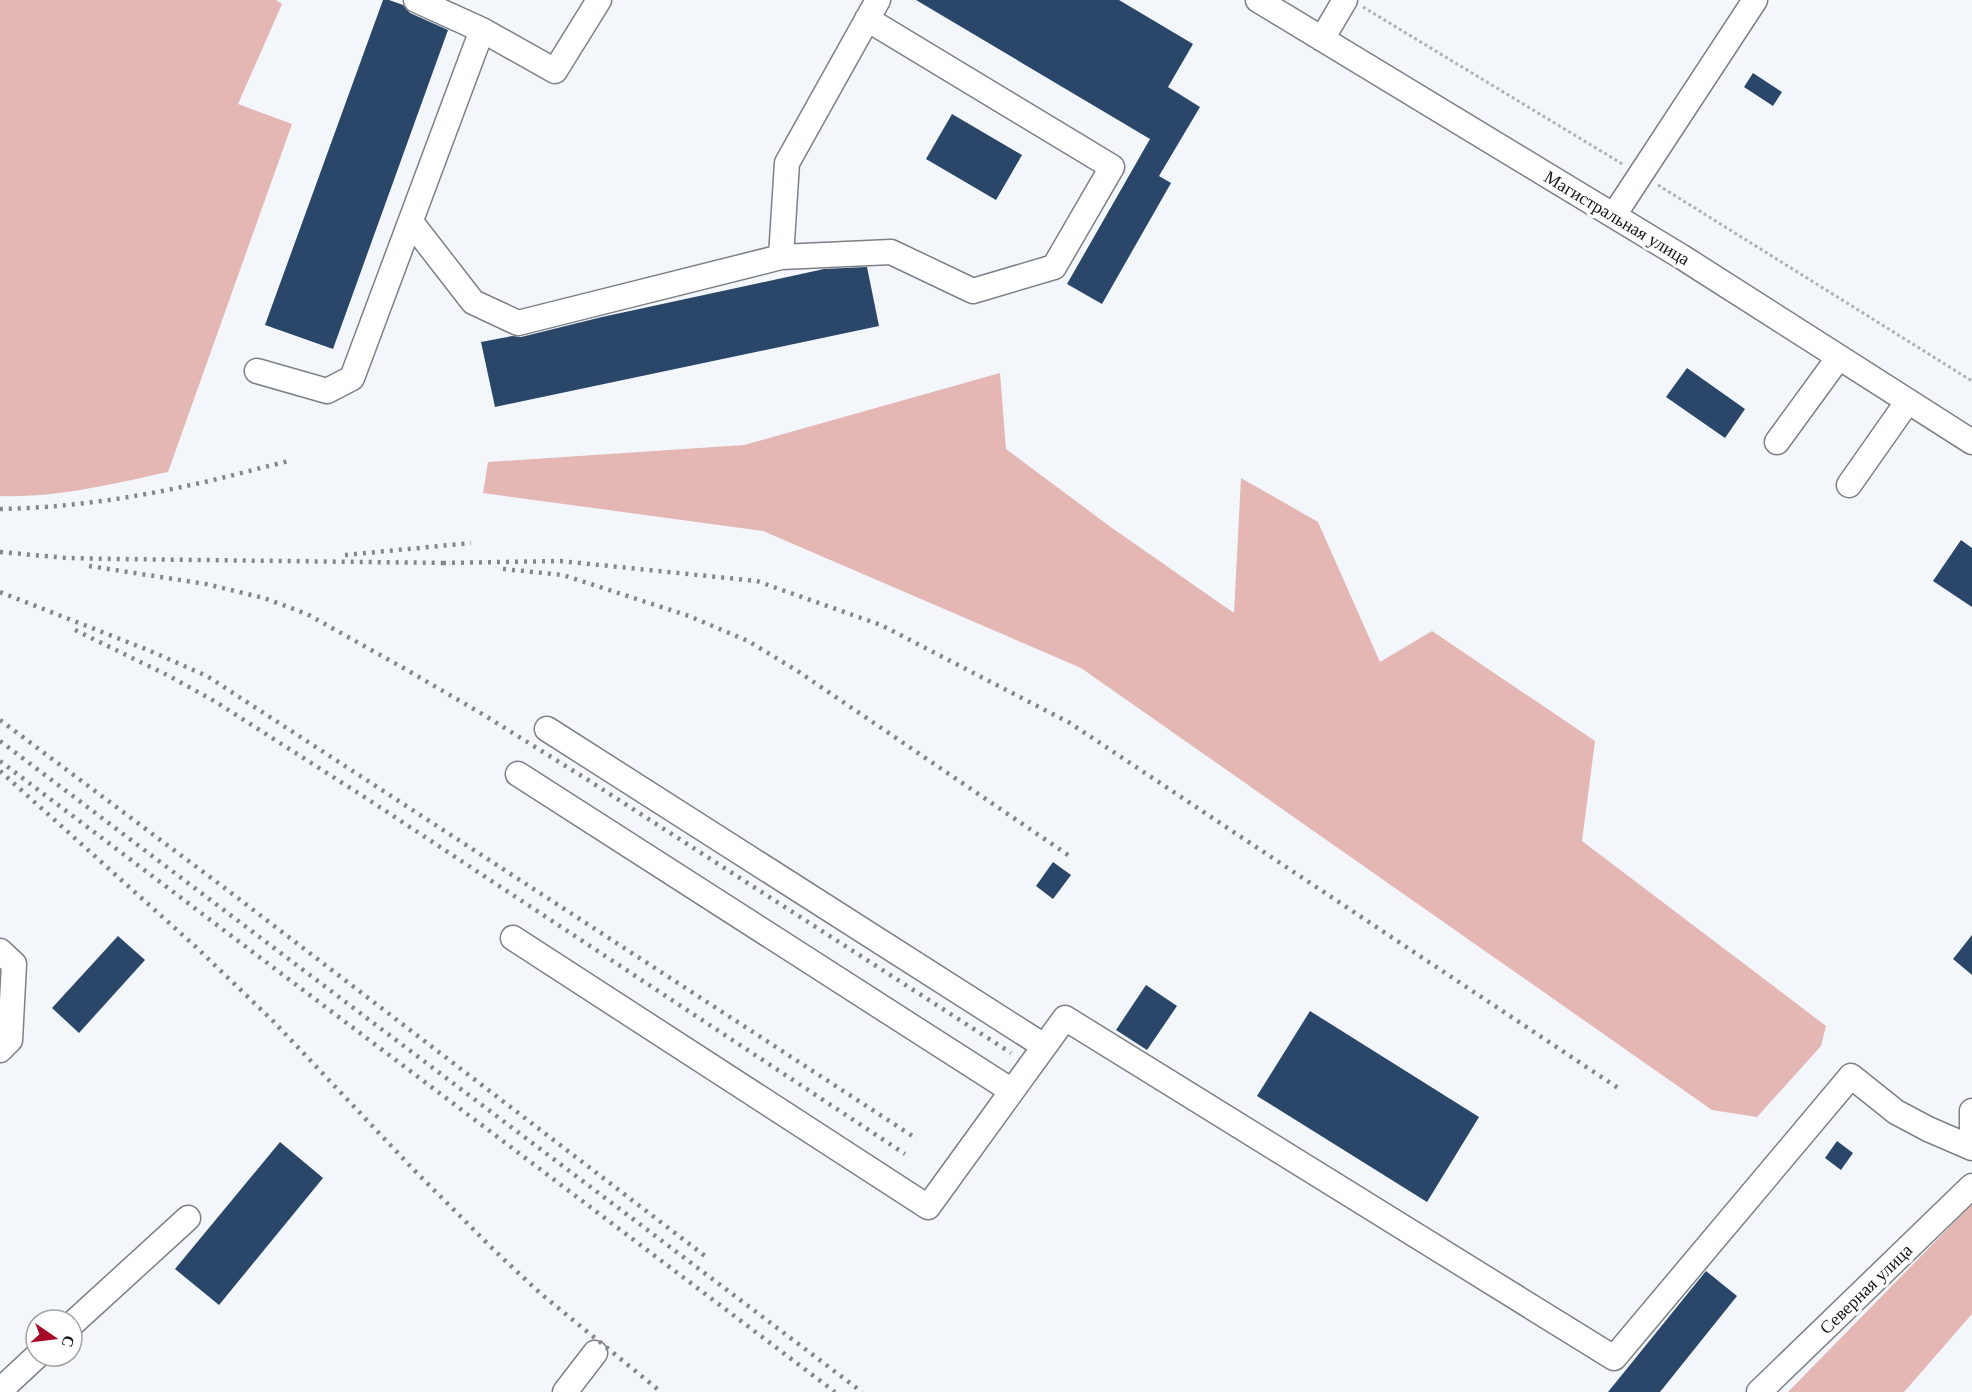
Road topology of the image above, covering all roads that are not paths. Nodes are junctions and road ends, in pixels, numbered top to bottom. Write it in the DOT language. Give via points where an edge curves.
graph roads {
  1 [pos="416,0"];
  2 [pos="599,0"];
  3 [pos="1258,0"];
  4 [pos="1755,0"];
  5 [pos="1353,3"];
  6 [pos="872,10"];
  7 [pos="482,30"];
  8 [pos="1322,39"];
  9 [pos="1614,215"];
  10 [pos="411,222"];
  11 [pos="781,257"];
  12 [pos="1839,357"];
  13 [pos="257,371"];
  14 [pos="1908,401"];
  15 [pos="1777,442"];
  16 [pos="1972,442"];
  17 [pos="1849,485"];
  18 [pos="547,729"];
  19 [pos="518,774"];
  20 [pos="513,938"];
  21 [pos="0,951"];
  22 [pos="1044,1046"];
  23 [pos="0,1050"];
  24 [pos="1012,1091"];
  25 [pos="1972,1111"];
  26 [pos="1972,1129"];
  27 [pos="1972,1148"];
  28 [pos="1972,1186"];
  29 [pos="188,1218"];
  30 [pos="84,1313"];
  31 [pos="595,1353"];
  32 [pos="24,1368"];
  33 [pos="1,1392"];
  34 [pos="565,1392"];
  35 [pos="1760,1392"];
  1 -- 7 [label="street"];
  2 -- 7 [label="street" via="555,71"];
  3 -- 8 [label="street, Магистральная улица"];
  4 -- 9 [label="street"];
  5 -- 8 [label="street"];
  6 -- 11 [label="street" via="787,163"];
  6 -- 11 [label="street" via="1112,167 1054,267 973,291 891,252"];
  7 -- 10 [label="street"];
  8 -- 9 [label="street, Магистральная улица"];
  9 -- 12 [label="street, Магистральная улица"];
  10 -- 11 [label="street" via="473,302 518,323"];
  10 -- 13 [label="street" via="352,378 327,391"];
  12 -- 14 [label="street, Магистральная улица"];
  12 -- 15 [label="street"];
  14 -- 16 [label="street, Магистральная улица"];
  14 -- 17 [label="street"];
  18 -- 22 [label="street"];
  19 -- 24 [label="street"];
  20 -- 24 [label="street" via="928,1207"];
  21 -- 23 [label="street" via="14,964 10,1040"];
  22 -- 24 [label="street"];
  22 -- 27 [label="street" via="1065,1018 1614,1358 1851,1076 1896,1112"];
  25 -- 26 [label="street"];
  28 -- 35 [label="street, Северная улица"];
  29 -- 30 [label="street"];
  31 -- 34 [label="street"];
  32 -- 33 [label="street"];
}
